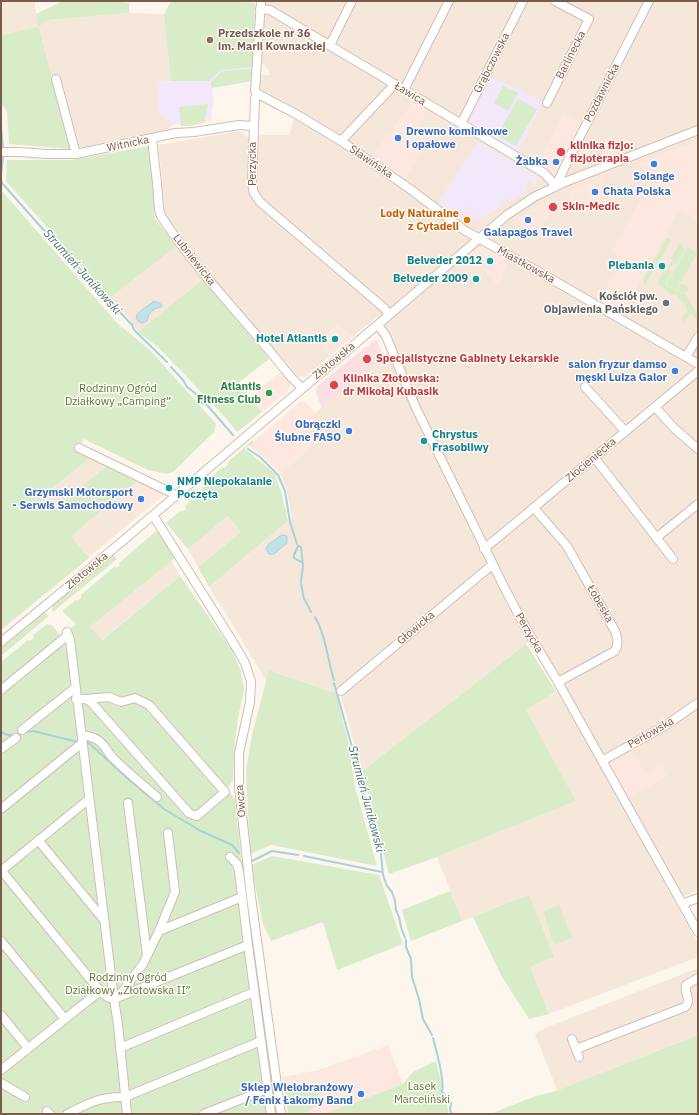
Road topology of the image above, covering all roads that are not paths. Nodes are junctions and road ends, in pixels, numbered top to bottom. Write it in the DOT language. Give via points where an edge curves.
graph roads {
  1 [pos="352,1"];
  2 [pos="449,1"];
  3 [pos="523,1"];
  4 [pos="555,1"];
  5 [pos="649,1"];
  6 [pos="260,5"];
  7 [pos="330,45"];
  8 [pos="56,79"];
  9 [pos="395,84"];
  10 [pos="404,90"];
  11 [pos="258,94"];
  12 [pos="547,103"];
  13 [pos="461,124"];
  14 [pos="254,126"];
  15 [pos="698,130"];
  16 [pos="152,139"];
  17 [pos="341,141"];
  18 [pos="1,152"];
  19 [pos="76,154"];
  20 [pos="556,186"];
  21 [pos="478,238"];
  22 [pos="389,315"];
  23 [pos="378,325"];
  24 [pos="698,336"];
  25 [pos="686,357"];
  26 [pos="698,364"];
  27 [pos="698,371"];
  28 [pos="585,387"];
  29 [pos="302,388"];
  30 [pos="655,407"];
  31 [pos="625,431"];
  32 [pos="79,448"];
  33 [pos="698,449"];
  34 [pos="594,458"];
  35 [pos="175,496"];
  36 [pos="698,504"];
  37 [pos="534,508"];
  38 [pos="153,515"];
  39 [pos="656,538"];
  40 [pos="484,549"];
  41 [pos="673,559"];
  42 [pos="492,565"];
  43 [pos="1,642"];
  44 [pos="558,682"];
  45 [pos="75,688"];
  46 [pos="1,690"];
  47 [pos="341,690"];
  48 [pos="76,699"];
  49 [pos="85,699"];
  50 [pos="698,703"];
  51 [pos="22,730"];
  52 [pos="16,738"];
  53 [pos="82,739"];
  54 [pos="1,748"];
  55 [pos="602,761"];
  56 [pos="158,797"];
  57 [pos="89,799"];
  58 [pos="128,803"];
  59 [pos="1,809"];
  60 [pos="168,833"];
  61 [pos="38,840"];
  62 [pos="230,857"];
  63 [pos="1,871"];
  64 [pos="242,897"];
  65 [pos="698,898"];
  66 [pos="682,904"];
  67 [pos="104,921"];
  68 [pos="159,931"];
  69 [pos="698,932"];
  70 [pos="1,941"];
  71 [pos="248,945"];
  72 [pos="147,955"];
  73 [pos="698,978"];
  74 [pos="100,991"];
  75 [pos="254,992"];
  76 [pos="114,999"];
  77 [pos="1,1015"];
  78 [pos="65,1019"];
  79 [pos="572,1039"];
  80 [pos="261,1041"];
  81 [pos="28,1048"];
  82 [pos="120,1048"];
  83 [pos="1,1070"];
  84 [pos="1,1083"];
  85 [pos="267,1089"];
  86 [pos="125,1096"];
  87 [pos="25,1097"];
  88 [pos="67,1114"];
  89 [pos="127,1114"];
  90 [pos="204,1114"];
  91 [pos="271,1114"];
  92 [pos="281,1114"];
  1 -- 7 [label="street"];
  2 -- 10 [label="street"];
  3 -- 13 [label="street, Grąbczowska"];
  4 -- 12 [label="street, Barlinecka" via="589,19"];
  5 -- 20 [label="street, Pozdawnicka"];
  6 -- 7 [label="street, Ławica"];
  6 -- 11 [label="street, Perzycka" via="255,91"];
  7 -- 9 [label="street, Ławica"];
  8 -- 19 [label="street"];
  9 -- 10 [label="street, Ławica"];
  9 -- 17 [label="street"];
  10 -- 13 [label="street, Ławica"];
  11 -- 14 [label="street, Perzycka" via="255,98"];
  11 -- 17 [label="street, Sławińska"];
  13 -- 20 [label="street, Ławica" via="544,173"];
  14 -- 16 [label="street, Witnicka" via="239,125 176,133"];
  14 -- 22 [label="street, Perzycka" via="252,184 256,198"];
  15 -- 20 [label="street, Złotowska"];
  16 -- 19 [label="street, Witnicka"];
  16 -- 29 [label="street, Lubniewicka" via="161,216 190,255"];
  17 -- 21 [label="street, Sławińska"];
  18 -- 19 [label="street, Witnicka"];
  20 -- 21 [label="street, Złotowska" via="513,210"];
  21 -- 22 [label="street, Złotowska"];
  21 -- 25 [label="street, Miastkowska"];
  22 -- 23 [label="street, Złotowska"];
  23 -- 29 [label="street, Złotowska"];
  23 -- 40 [label="street, Perzycka" via="386,336 416,408"];
  24 -- 25 [label="street"];
  25 -- 26 [label="street, Miastkowska"];
  27 -- 30 [label="street, Złocieniecka"];
  28 -- 31 [label="street"];
  29 -- 35 [label="street, Złotowska"];
  30 -- 31 [label="street, Złocieniecka"];
  30 -- 33 [label="street"];
  31 -- 34 [label="street, Złocieniecka"];
  32 -- 35 [label="street"];
  34 -- 37 [label="street, Złocieniecka"];
  34 -- 39 [label="street"];
  35 -- 38 [label="street, Złotowska"];
  36 -- 39 [label="street"];
  37 -- 40 [label="street, Złocieniecka"];
  37 -- 44 [label="street, Łobeska" via="567,546 618,639 615,651"];
  38 -- 43 [label="street, Złotowska"];
  38 -- 92 [label="street, Owcza" via="234,644 250,675 250,702 239,753 239,788"];
  39 -- 41 [label="street"];
  40 -- 42 [label="street, Perzycka"];
  42 -- 44 [label="street, Perzycka"];
  42 -- 47 [label="street, Głowicka"];
  44 -- 55 [label="street, Perzycka"];
  45 -- 46 [label="street" via="70,640 67,634"];
  45 -- 48 [label="street"];
  45 -- 51 [label="street"];
  48 -- 49 [label="street"];
  48 -- 53 [label="street"];
  49 -- 49 [label="street" via="91,702 193,815 197,816 227,791 149,704 135,698 121,702 109,697"];
  50 -- 55 [label="street, Perłowska" via="666,725"];
  52 -- 54 [label="street"];
  53 -- 56 [label="street" via="92,737 100,741 120,765"];
  53 -- 57 [label="street"];
  53 -- 59 [label="street"];
  55 -- 66 [label="street, Perzycka"];
  57 -- 61 [label="street"];
  57 -- 67 [label="street"];
  58 -- 72 [label="street"];
  60 -- 68 [label="street" via="175,892"];
  61 -- 63 [label="street"];
  61 -- 67 [label="street"];
  62 -- 64 [label="street" via="237,864"];
  63 -- 74 [label="street"];
  64 -- 68 [label="street"];
  64 -- 71 [label="street"];
  65 -- 66 [label="street"];
  66 -- 69 [label="street, Perzycka"];
  67 -- 76 [label="street"];
  68 -- 72 [label="street"];
  70 -- 78 [label="street"];
  71 -- 75 [label="street"];
  71 -- 76 [label="street"];
  72 -- 76 [label="street" via="122,992"];
  73 -- 79 [label="street" via="686,985 688,999 685,1007 577,1053"];
  74 -- 76 [label="street"];
  74 -- 78 [label="street"];
  75 -- 80 [label="street"];
  75 -- 82 [label="street"];
  76 -- 82 [label="street"];
  77 -- 81 [label="street"];
  78 -- 81 [label="street"];
  80 -- 85 [label="street"];
  80 -- 86 [label="street"];
  81 -- 83 [label="street"];
  82 -- 86 [label="street"];
  84 -- 87 [label="street"];
  85 -- 90 [label="street"];
  85 -- 91 [label="street"];
  86 -- 88 [label="street" via="111,1096 94,1101"];
  86 -- 89 [label="street"];
}
